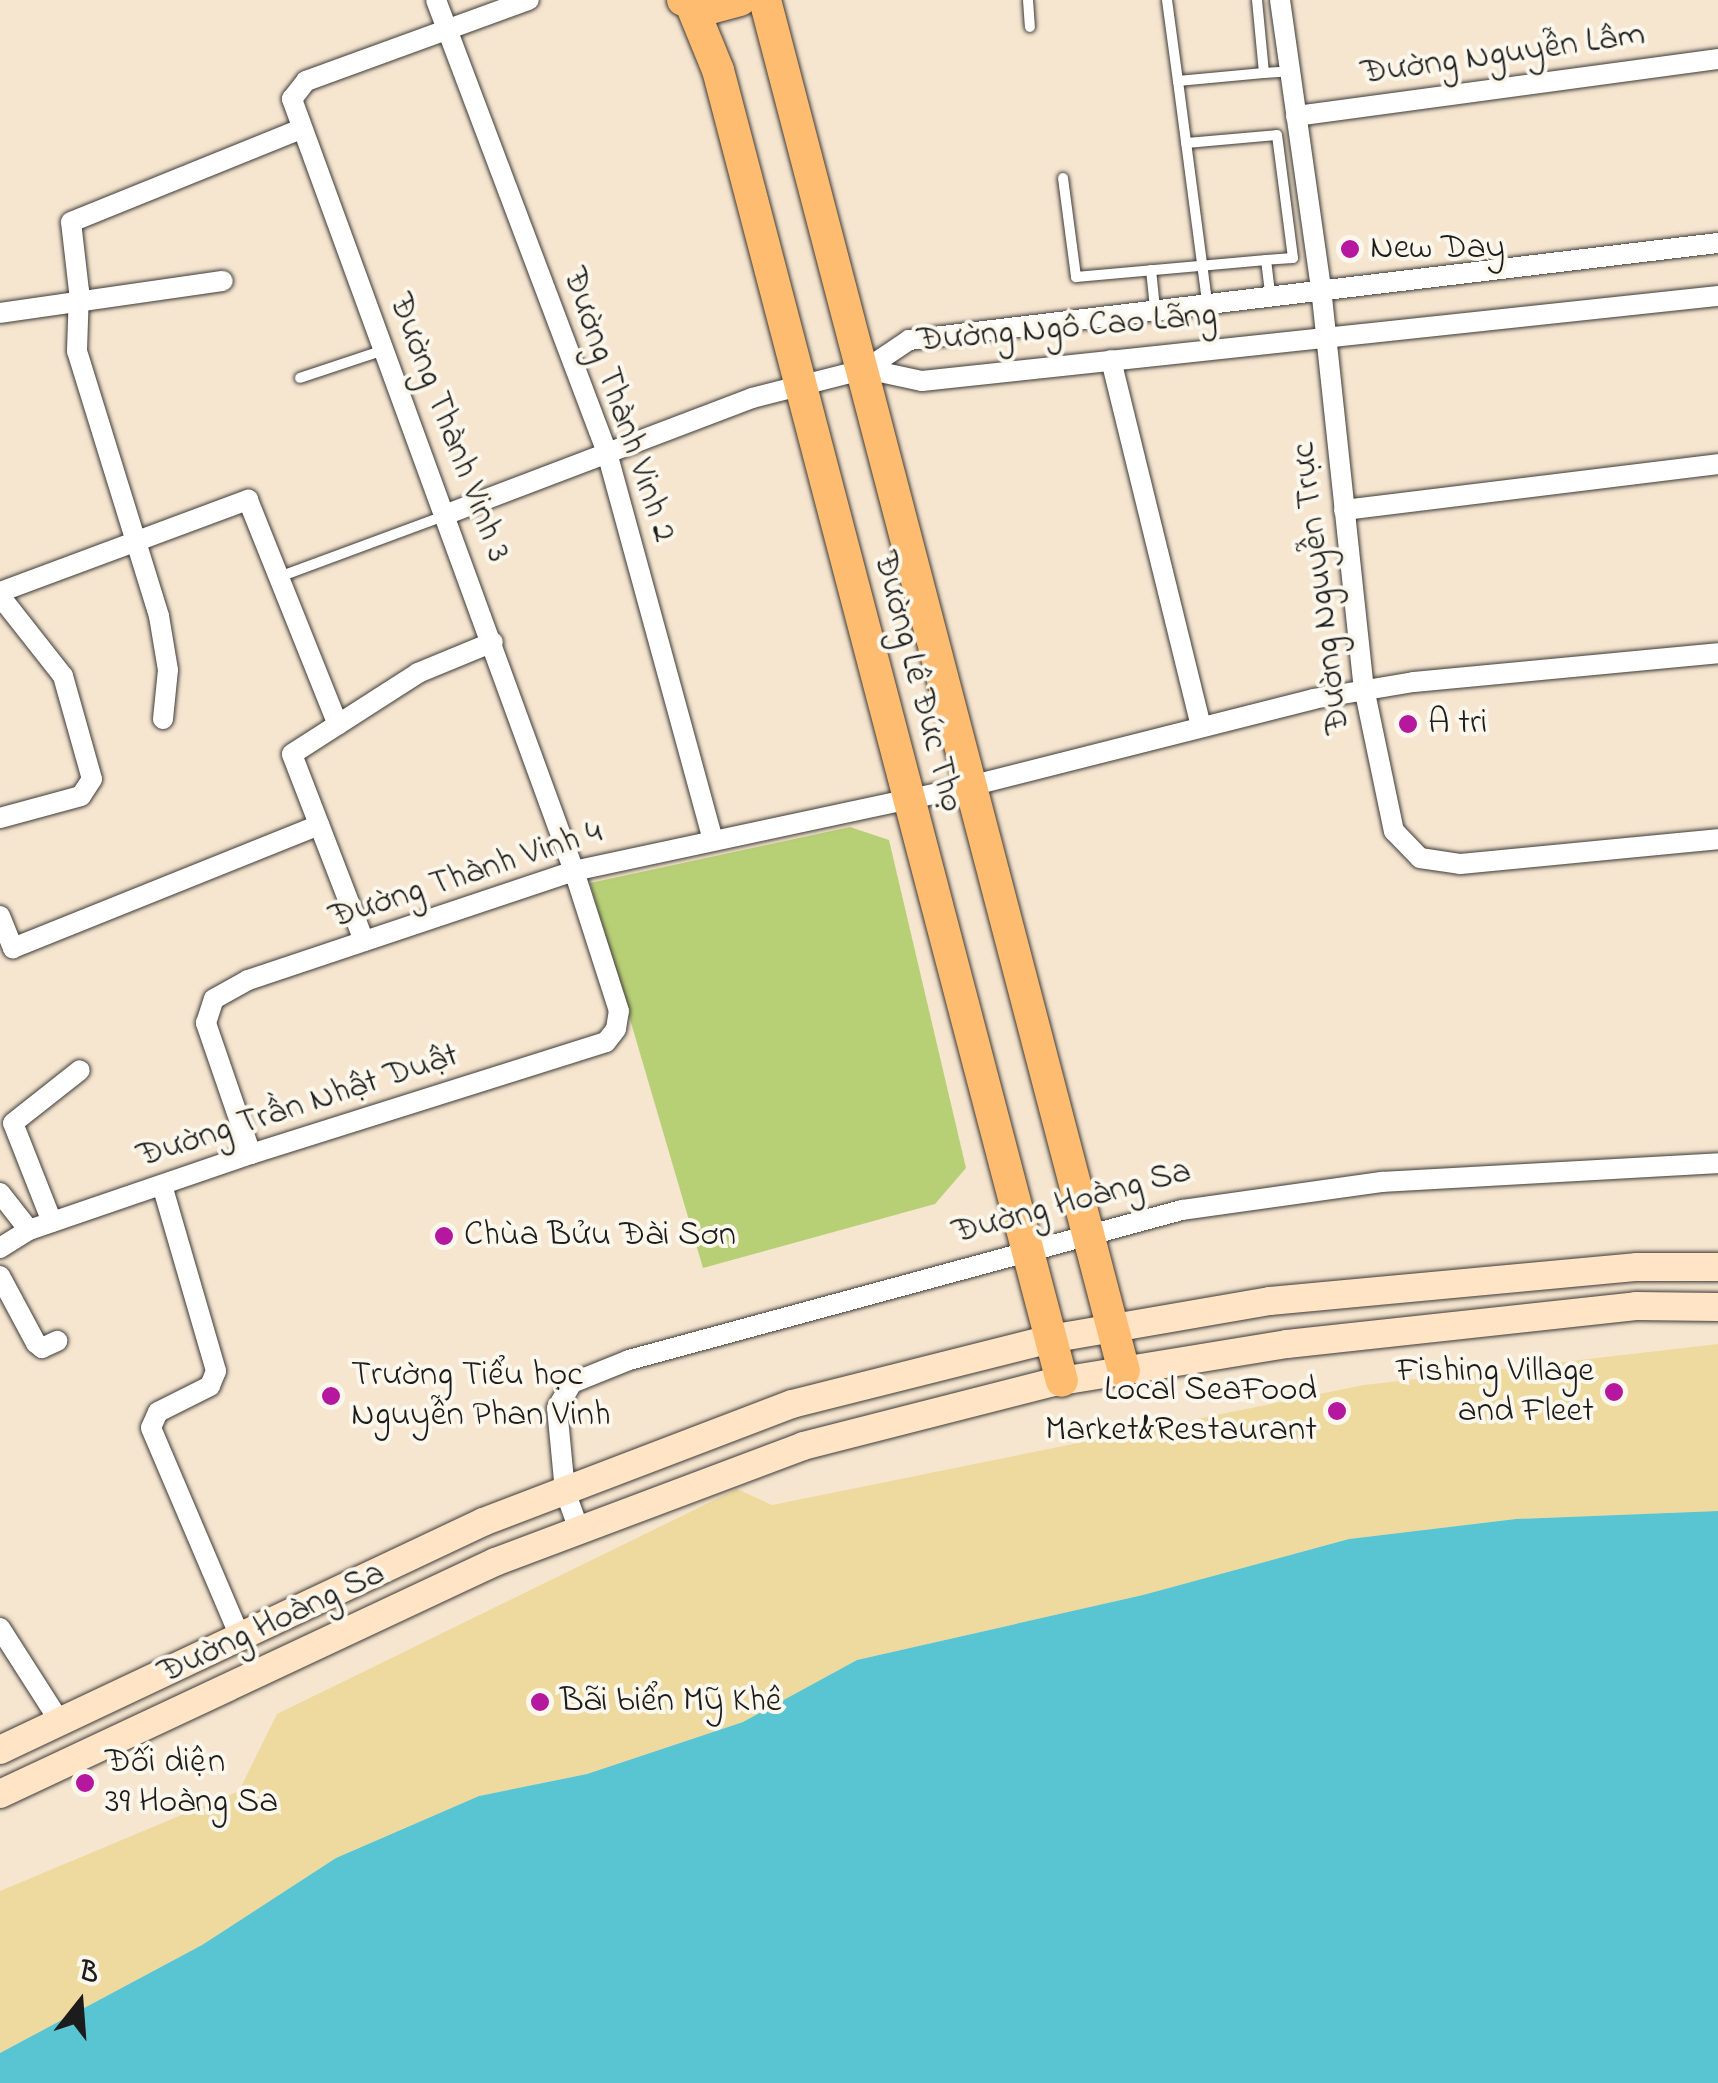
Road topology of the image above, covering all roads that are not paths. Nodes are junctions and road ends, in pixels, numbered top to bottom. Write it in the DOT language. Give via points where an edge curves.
graph roads {
  1 [pos="436,0"];
  2 [pos="530,0"];
  3 [pos="740,0"];
  4 [pos="765,0"];
  5 [pos="1028,0"];
  6 [pos="1167,0"];
  7 [pos="1257,0"];
  8 [pos="1280,0"];
  9 [pos="687,2"];
  10 [pos="1030,27"];
  11 [pos="446,28"];
  12 [pos="1718,60"];
  13 [pos="1290,71"];
  14 [pos="1264,73"];
  15 [pos="1178,82"];
  16 [pos="1296,116"];
  17 [pos="299,130"];
  18 [pos="1186,142"];
  19 [pos="1304,170"];
  20 [pos="1282,172"];
  21 [pos="1063,178"];
  22 [pos="1718,243"];
  23 [pos="1266,260"];
  24 [pos="1203,265"];
  25 [pos="1151,270"];
  26 [pos="224,281"];
  27 [pos="1320,288"];
  28 [pos="1270,294"];
  29 [pos="1718,296"];
  30 [pos="79,299"];
  31 [pos="1206,302"];
  32 [pos="1156,308"];
  33 [pos="0,313"];
  34 [pos="1326,337"];
  35 [pos="384,350"];
  36 [pos="1112,360"];
  37 [pos="866,369"];
  38 [pos="300,378"];
  39 [pos="798,384"];
  40 [pos="606,449"];
  41 [pos="1718,464"];
  42 [pos="1344,510"];
  43 [pos="447,514"];
  44 [pos="137,538"];
  45 [pos="279,577"];
  46 [pos="0,594"];
  47 [pos="493,642"];
  48 [pos="1718,654"];
  49 [pos="1364,688"];
  50 [pos="163,720"];
  51 [pos="338,726"];
  52 [pos="1202,727"];
  53 [pos="974,785"];
  54 [pos="906,801"];
  55 [pos="0,818"];
  56 [pos="319,826"];
  57 [pos="712,839"];
  58 [pos="1718,839"];
  59 [pos="574,871"];
  60 [pos="0,916"];
  61 [pos="364,942"];
  62 [pos="6,954"];
  63 [pos="616,1029"];
  64 [pos="80,1070"];
  65 [pos="252,1154"];
  66 [pos="1718,1162"];
  67 [pos="162,1185"];
  68 [pos="0,1193"];
  69 [pos="52,1222"];
  70 [pos="29,1230"];
  71 [pos="1086,1236"];
  72 [pos="0,1248"];
  73 [pos="1028,1252"];
  74 [pos="1718,1267"];
  75 [pos="0,1276"];
  76 [pos="1718,1307"];
  77 [pos="1112,1329"];
  78 [pos="1050,1340"];
  79 [pos="57,1341"];
  80 [pos="1124,1370"];
  81 [pos="1062,1381"];
  82 [pos="565,1491"];
  83 [pos="579,1530"];
  84 [pos="240,1637"];
  85 [pos="3,1638"];
  86 [pos="60,1722"];
  87 [pos="0,1750"];
  88 [pos="78,1756"];
  89 [pos="0,1794"];
  1 -- 11 [label="street, Đường Thành Vinh 2"];
  2 -- 11 [label="street, Đường Thành Vinh 3"];
  3 -- 9 [label="main road" via="710,8"];
  4 -- 37 [label="main road, Đường Lê Đức Thọ"];
  5 -- 10 [label="lane"];
  6 -- 15 [label="lane"];
  7 -- 14 [label="lane"];
  8 -- 13 [label="street, Đường Nguyễn Trực"];
  9 -- 39 [label="main road, Đường Lê Đức Thọ" via="718,70"];
  11 -- 17 [label="street, Đường Thành Vinh 3" via="306,81 292,99"];
  11 -- 40 [label="street, Đường Thành Vinh 2"];
  12 -- 16 [label="street, Đường Nguyễn Lâm"];
  13 -- 14 [label="lane"];
  13 -- 16 [label="street, Đường Nguyễn Trực"];
  14 -- 15 [label="lane"];
  15 -- 18 [label="lane"];
  16 -- 19 [label="street, Đường Nguyễn Trực"];
  17 -- 30 [label="street" via="71,222"];
  17 -- 35 [label="street, Đường Thành Vinh 3"];
  18 -- 20 [label="lane" via="1276,135"];
  18 -- 24 [label="lane"];
  19 -- 20 [label="lane"];
  19 -- 27 [label="street, Đường Nguyễn Trực"];
  20 -- 23 [label="lane" via="1293,258"];
  21 -- 25 [label="lane" via="1076,278"];
  22 -- 27 [label="street, Đường Ngô Cao Lãng"];
  23 -- 24 [label="lane"];
  23 -- 28 [label="lane"];
  24 -- 25 [label="lane"];
  24 -- 31 [label="lane"];
  25 -- 32 [label="lane"];
  26 -- 30 [label="street"];
  27 -- 28 [label="street, Đường Ngô Cao Lãng"];
  27 -- 34 [label="street, Đường Nguyễn Trực"];
  28 -- 31 [label="street, Đường Ngô Cao Lãng"];
  29 -- 34 [label="street, Đường Ngô Cao Lãng"];
  30 -- 33 [label="street"];
  30 -- 44 [label="street" via="77,351"];
  31 -- 32 [label="street, Đường Ngô Cao Lãng"];
  32 -- 37 [label="street, Đường Ngô Cao Lãng" via="910,340"];
  34 -- 36 [label="street, Đường Ngô Cao Lãng"];
  34 -- 42 [label="street, Đường Nguyễn Trực"];
  35 -- 38 [label="lane"];
  35 -- 43 [label="street, Đường Thành Vinh 3"];
  36 -- 37 [label="street, Đường Ngô Cao Lãng" via="922,381"];
  36 -- 52 [label="street"];
  37 -- 39 [label="street"];
  37 -- 53 [label="main road, Đường Lê Đức Thọ"];
  39 -- 40 [label="street"];
  39 -- 54 [label="main road, Đường Lê Đức Thọ"];
  40 -- 43 [label="street"];
  40 -- 57 [label="street, Đường Thành Vinh 2"];
  41 -- 42 [label="street"];
  42 -- 49 [label="street, Đường Nguyễn Trực"];
  43 -- 45 [label="lane"];
  43 -- 47 [label="street, Đường Thành Vinh 3"];
  44 -- 45 [label="street" via="248,500"];
  44 -- 46 [label="street"];
  44 -- 50 [label="street" via="167,658"];
  45 -- 51 [label="street"];
  46 -- 55 [label="street" via="63,676 92,779 81,796"];
  47 -- 51 [label="street" via="418,673"];
  47 -- 59 [label="street, Đường Thành Vinh 3"];
  48 -- 49 [label="street, Đường Thành Vinh 4"];
  49 -- 52 [label="street, Đường Thành Vinh 4"];
  49 -- 58 [label="street, Đường Nguyễn Trực" via="1394,831 1420,858 1460,864"];
  51 -- 56 [label="street" via="292,754"];
  52 -- 53 [label="street, Đường Thành Vinh 4"];
  53 -- 54 [label="street, Đường Thành Vinh 4"];
  53 -- 71 [label="main road, Đường Lê Đức Thọ"];
  54 -- 57 [label="street, Đường Thành Vinh 4"];
  54 -- 73 [label="main road, Đường Lê Đức Thọ"];
  56 -- 61 [label="street"];
  56 -- 62 [label="street"];
  57 -- 59 [label="street, Đường Thành Vinh 4"];
  59 -- 61 [label="street, Đường Thành Vinh 4"];
  59 -- 63 [label="street, Đường Thành Vinh 3" via="619,1011"];
  60 -- 62 [label="street"];
  61 -- 65 [label="street, Đường Thành Vinh 4" via="237,984 214,999 208,1038"];
  63 -- 65 [label="street, Đường Trần Nhật Duật" via="606,1042"];
  64 -- 69 [label="street" via="13,1123"];
  65 -- 67 [label="street, Đường Trần Nhật Duật"];
  66 -- 71 [label="street, Đường Hoàng Sa" via="1312,1189 1182,1210"];
  67 -- 69 [label="street, Đường Trần Nhật Duật"];
  67 -- 84 [label="street" via="216,1371 210,1386 158,1412 152,1428"];
  68 -- 70 [label="street"];
  69 -- 70 [label="street, Đường Trần Nhật Duật"];
  70 -- 72 [label="street, Đường Trần Nhật Duật"];
  71 -- 73 [label="street, Đường Hoàng Sa"];
  71 -- 77 [label="main road, Đường Lê Đức Thọ"];
  73 -- 78 [label="main road, Đường Lê Đức Thọ"];
  73 -- 82 [label="street, Đường Hoàng Sa" via="584,1376 557,1408"];
  74 -- 77 [label="main road, Đường Hoàng Sa" via="1637,1267 1283,1300"];
  75 -- 79 [label="street" via="36,1343 42,1348"];
  76 -- 80 [label="main road, Đường Hoàng Sa" via="1617,1308 1287,1344"];
  77 -- 78 [label="main road, Đường Hoàng Sa"];
  77 -- 80 [label="main road, Đường Lê Đức Thọ"];
  78 -- 81 [label="main road, Đường Lê Đức Thọ"];
  78 -- 82 [label="main road, Đường Hoàng Sa" via="792,1404"];
  80 -- 81 [label="main road, Đường Hoàng Sa"];
  81 -- 83 [label="main road, Đường Hoàng Sa" via="803,1446"];
  82 -- 83 [label="street, Đường Hoàng Sa"];
  82 -- 84 [label="main road, Đường Hoàng Sa" via="483,1522"];
  83 -- 88 [label="main road, Đường Hoàng Sa" via="495,1562"];
  84 -- 86 [label="main road, Đường Hoàng Sa"];
  85 -- 86 [label="street"];
  86 -- 87 [label="main road, Đường Hoàng Sa"];
  86 -- 88 [label="main road"];
  88 -- 89 [label="main road, Đường Hoàng Sa"];
}
